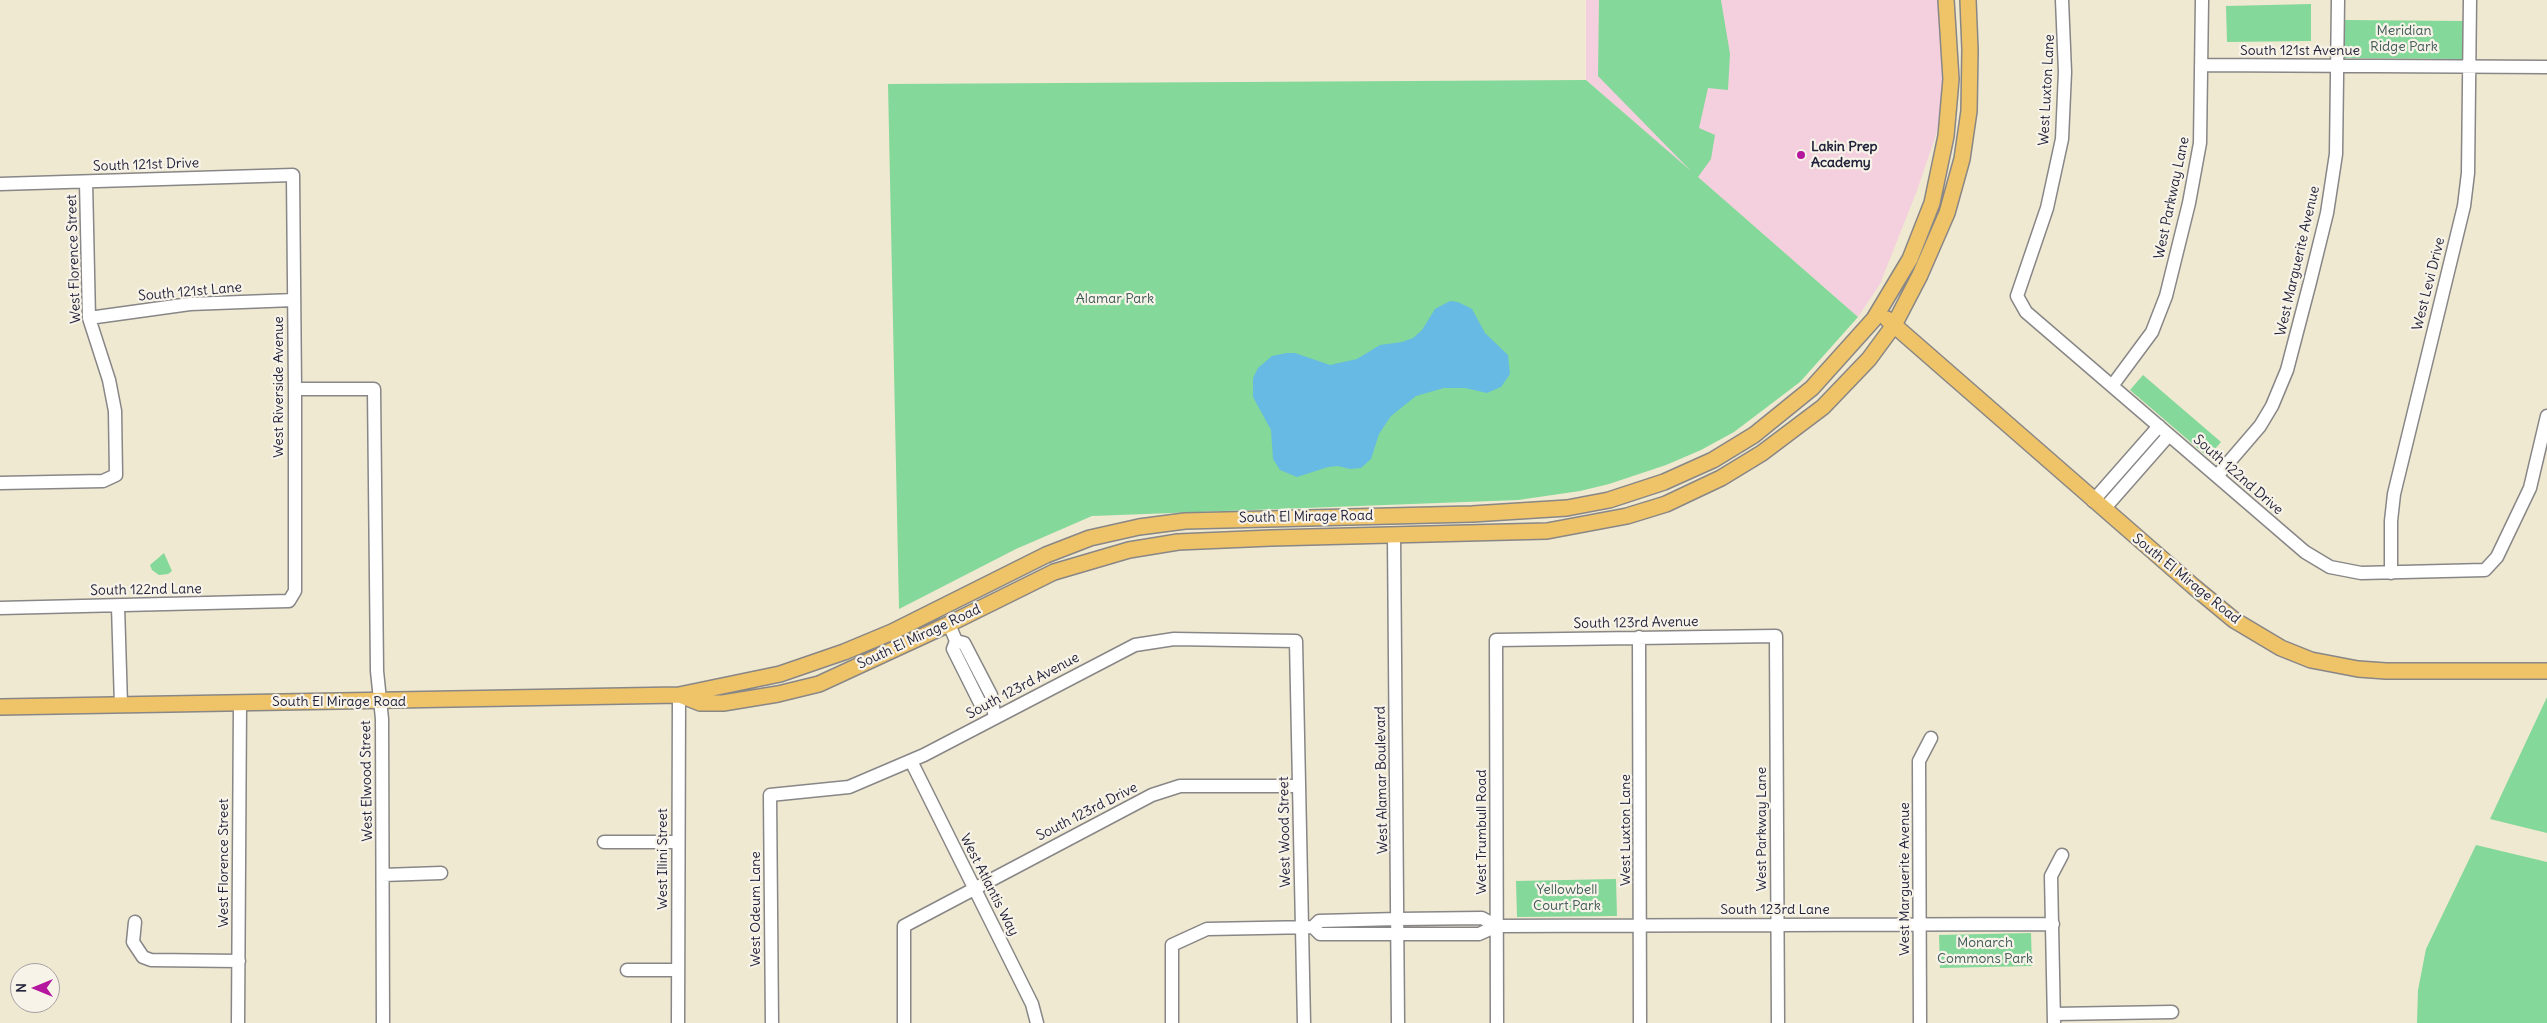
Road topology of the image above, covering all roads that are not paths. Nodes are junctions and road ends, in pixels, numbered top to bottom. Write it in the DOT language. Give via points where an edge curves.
graph roads {
  1 [pos="1946,0"];
  2 [pos="1968,0"];
  3 [pos="2062,0"];
  4 [pos="2202,0"];
  5 [pos="2338,0"];
  6 [pos="2470,0"];
  7 [pos="2202,66"];
  8 [pos="2338,66"];
  9 [pos="2470,67"];
  10 [pos="2547,67"];
  11 [pos="293,176"];
  12 [pos="86,182"];
  13 [pos="0,184"];
  14 [pos="2017,296"];
  15 [pos="294,300"];
  16 [pos="1878,312"];
  17 [pos="89,318"];
  18 [pos="1894,325"];
  19 [pos="2112,386"];
  20 [pos="295,389"];
  21 [pos="2547,416"];
  22 [pos="2159,426"];
  23 [pos="2169,434"];
  24 [pos="2217,476"];
  25 [pos="0,483"];
  26 [pos="2098,505"];
  27 [pos="1394,536"];
  28 [pos="2391,572"];
  29 [pos="292,598"];
  30 [pos="118,606"];
  31 [pos="0,608"];
  32 [pos="949,624"];
  33 [pos="1776,636"];
  34 [pos="1639,637"];
  35 [pos="1496,640"];
  36 [pos="1296,641"];
  37 [pos="2547,671"];
  38 [pos="678,695"];
  39 [pos="378,701"];
  40 [pos="240,702"];
  41 [pos="121,705"];
  42 [pos="0,707"];
  43 [pos="994,711"];
  44 [pos="1930,738"];
  45 [pos="911,761"];
  46 [pos="1299,786"];
  47 [pos="770,795"];
  48 [pos="604,842"];
  49 [pos="678,842"];
  50 [pos="2062,855"];
  51 [pos="440,873"];
  52 [pos="383,875"];
  53 [pos="974,888"];
  54 [pos="1398,919"];
  55 [pos="135,922"];
  56 [pos="1641,924"];
  57 [pos="1919,924"];
  58 [pos="2053,924"];
  59 [pos="1497,926"];
  60 [pos="1778,926"];
  61 [pos="1308,927"];
  62 [pos="1398,933"];
  63 [pos="239,961"];
  64 [pos="627,970"];
  65 [pos="678,970"];
  66 [pos="2172,1012"];
  67 [pos="2054,1019"];
  68 [pos="238,1023"];
  69 [pos="383,1023"];
  70 [pos="678,1023"];
  71 [pos="772,1023"];
  72 [pos="904,1023"];
  73 [pos="1037,1023"];
  74 [pos="1172,1023"];
  75 [pos="1304,1023"];
  76 [pos="1398,1023"];
  77 [pos="1497,1023"];
  78 [pos="1640,1023"];
  79 [pos="1778,1023"];
  80 [pos="1920,1023"];
  1 -- 16 [label="main road" via="1951,79 1946,136 1932,203 1910,259"];
  2 -- 18 [label="main road" via="1969,111 1962,159 1947,213"];
  3 -- 14 [label="street, West Luxton Lane" via="2065,72 2062,138 2047,208"];
  4 -- 7 [label="street, West Parkway Lane"];
  5 -- 8 [label="street, West Marguerite Avenue"];
  6 -- 9 [label="street, West Levi Drive"];
  7 -- 8 [label="street, South 121st Avenue"];
  7 -- 19 [label="street, West Parkway Lane" via="2200,143 2166,296 2152,332"];
  8 -- 9 [label="street, South 121st Avenue"];
  8 -- 24 [label="street, West Marguerite Avenue" via="2336,154 2327,213 2287,370 2260,426"];
  9 -- 10 [label="street, South 121st Avenue"];
  9 -- 28 [label="street, West Levi Drive" via="2468,173 2464,206 2394,494"];
  11 -- 12 [label="street, South 121st Drive"];
  11 -- 15 [label="street, West Riverside Avenue"];
  12 -- 13 [label="street, South 121st Drive"];
  12 -- 17 [label="street, West Florence Street"];
  14 -- 19 [label="street, South 122nd Drive" via="2026,312"];
  15 -- 17 [label="street, South 121st Lane" via="190,304"];
  15 -- 20 [label="street, West Riverside Avenue"];
  16 -- 18 [label="main road, South El Mirage Road"];
  16 -- 38 [label="main road, South El Mirage Road" via="1812,388 1754,435 1713,460 1664,482 1609,500 1568,508 1472,514 1185,521 1139,527 1090,538 1046,555 892,632 844,652 780,674"];
  17 -- 25 [label="street, West Florence Street" via="109,380 115,411 117,470 112,478 103,481"];
  18 -- 26 [label="main road, South El Mirage Road"];
  18 -- 27 [label="main road, South El Mirage Road" via="1869,359 1823,407 1762,453 1721,478 1666,504 1626,516 1547,531"];
  19 -- 22 [label="street, South 122nd Drive"];
  20 -- 29 [label="street, West Riverside Avenue" via="295,591"];
  20 -- 39 [label="street, West Elwood Street" via="374,389"];
  21 -- 28 [label="street, South 122nd Drive" via="2530,488 2497,556 2485,570"];
  22 -- 23 [label="street, South 122nd Drive"];
  22 -- 26 [label="street"];
  23 -- 24 [label="street, South 122nd Drive"];
  23 -- 26 [label="street"];
  24 -- 28 [label="street, South 122nd Drive" via="2305,552 2330,567 2361,573"];
  26 -- 37 [label="main road, South El Mirage Road" via="2234,620 2281,648 2310,660 2386,672"];
  27 -- 32 [label="main road, South El Mirage Road" via="1178,542 1129,550 1054,572"];
  27 -- 54 [label="street, West Alamar Boulevard"];
  29 -- 30 [label="street, South 122nd Lane" via="285,602"];
  30 -- 31 [label="street, South 122nd Lane"];
  30 -- 41 [label="street"];
  32 -- 38 [label="main road, South El Mirage Road" via="811,686 723,703 700,703"];
  32 -- 43 [label="street" via="956,641 952,649 980,702"];
  33 -- 34 [label="street, South 123rd Avenue"];
  33 -- 60 [label="street, West Parkway Lane"];
  34 -- 35 [label="street, South 123rd Avenue"];
  34 -- 56 [label="street, West Luxton Lane"];
  35 -- 59 [label="street, West Trumbull Road"];
  36 -- 43 [label="street, South 123rd Avenue" via="1174,639 1135,645"];
  36 -- 46 [label="street, West Wood Street"];
  38 -- 39 [label="main road, South El Mirage Road"];
  38 -- 49 [label="street, West Illini Street"];
  39 -- 40 [label="main road, South El Mirage Road"];
  39 -- 52 [label="street, West Elwood Street" via="382,719"];
  40 -- 41 [label="main road, South El Mirage Road"];
  40 -- 63 [label="street, West Florence Street"];
  41 -- 42 [label="main road, South El Mirage Road"];
  43 -- 45 [label="street, South 123rd Avenue"];
  44 -- 57 [label="street, West Marguerite Avenue" via="1919,761"];
  45 -- 47 [label="street, South 123rd Avenue" via="849,787"];
  45 -- 53 [label="street, West Atlantis Way"];
  46 -- 53 [label="street, South 123rd Drive" via="1180,786 1152,795"];
  46 -- 61 [label="street, West Wood Street"];
  47 -- 71 [label="street, West Odeum Lane"];
  48 -- 49 [label="street"];
  49 -- 65 [label="street, West Illini Street"];
  50 -- 58 [label="street" via="2051,876"];
  51 -- 52 [label="street"];
  52 -- 69 [label="street, West Elwood Street"];
  53 -- 72 [label="street, South 123rd Drive" via="904,926"];
  53 -- 73 [label="street, West Atlantis Way" via="1032,1004"];
  54 -- 59 [label="street, South 123rd Lane" via="1482,918"];
  54 -- 61 [label="street, South 123rd Lane" via="1319,921"];
  54 -- 62 [label="street, West Alamar Boulevard"];
  55 -- 63 [label="street" via="133,942 143,957 151,960"];
  56 -- 59 [label="street, South 123rd Lane"];
  56 -- 60 [label="street, South 123rd Lane"];
  56 -- 78 [label="street, West Luxton Lane"];
  57 -- 58 [label="street, South 123rd Lane"];
  57 -- 60 [label="street, South 123rd Lane"];
  57 -- 80 [label="street, West Marguerite Avenue"];
  58 -- 67 [label="street"];
  59 -- 62 [label="street, South 123rd Lane" via="1479,934"];
  59 -- 77 [label="street, West Trumbull Road"];
  60 -- 79 [label="street, West Parkway Lane"];
  61 -- 62 [label="street, South 123rd Lane" via="1320,934"];
  61 -- 74 [label="street, South 123rd Lane" via="1207,929 1172,945"];
  61 -- 75 [label="street, West Wood Street"];
  62 -- 76 [label="street, West Alamar Boulevard"];
  63 -- 68 [label="street, West Florence Street"];
  64 -- 65 [label="street"];
  65 -- 70 [label="street, West Illini Street"];
  66 -- 67 [label="street"];
}
